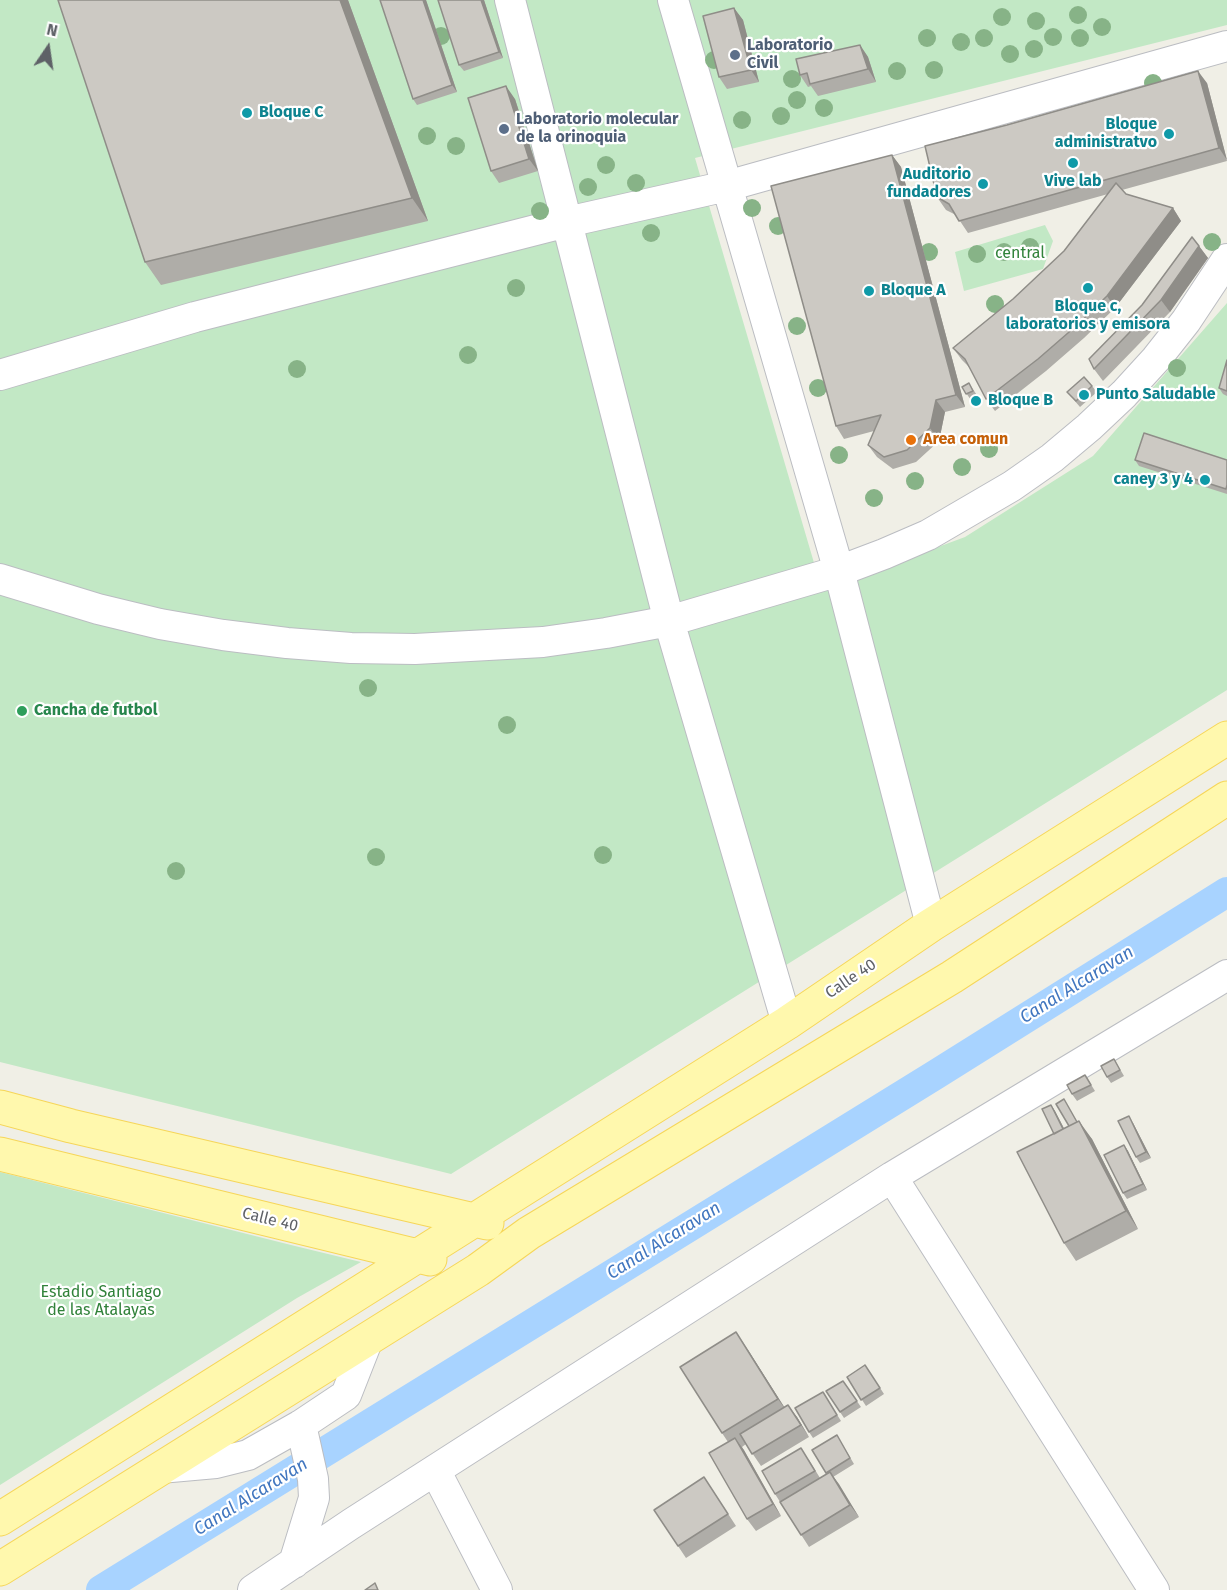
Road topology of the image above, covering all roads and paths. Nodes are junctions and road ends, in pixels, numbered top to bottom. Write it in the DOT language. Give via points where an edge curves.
graph roads {
  1 [pos="510,0"];
  2 [pos="674,0"];
  3 [pos="1227,46"];
  4 [pos="728,186"];
  5 [pos="567,222"];
  6 [pos="1227,259"];
  7 [pos="0,375"];
  8 [pos="839,571"];
  9 [pos="0,579"];
  10 [pos="669,621"];
  11 [pos="1227,738"];
  12 [pos="1227,798"];
  13 [pos="931,925"];
  14 [pos="1227,975"];
  15 [pos="787,1023"];
  16 [pos="0,1107"];
  17 [pos="0,1154"];
  18 [pos="892,1177"];
  19 [pos="475,1220"];
  20 [pos="529,1233"];
  21 [pos="419,1256"];
  22 [pos="478,1270"];
  23 [pos="368,1339"];
  24 [pos="301,1425"];
  25 [pos="160,1468"];
  26 [pos="435,1470"];
  27 [pos="0,1519"];
  28 [pos="294,1563"];
  29 [pos="0,1569"];
  30 [pos="253,1590"];
  31 [pos="497,1590"];
  32 [pos="1154,1590"];
  1 -- 5 [label="lane"];
  2 -- 4 [label="lane"];
  3 -- 4 [label="lane"];
  4 -- 5 [label="lane"];
  4 -- 8 [label="lane"];
  5 -- 7 [label="lane" via="195,317"];
  5 -- 10 [label="lane"];
  6 -- 8 [label="lane" via="1156,358 1098,419 1052,458 928,535"];
  8 -- 10 [label="lane"];
  8 -- 13 [label="lane"];
  9 -- 10 [label="lane" via="160,624 286,643 351,648 415,649 532,642"];
  10 -- 15 [label="lane"];
  11 -- 13 [label="main road, Calle 40"];
  12 -- 20 [label="main road" via="952,977"];
  13 -- 15 [label="main road, Calle 40"];
  14 -- 18 [label="lane"];
  15 -- 19 [label="main road, Calle 40"];
  16 -- 19 [label="main road"];
  17 -- 21 [label="main road, Calle 40"];
  18 -- 26 [label="lane"];
  18 -- 32 [label="lane"];
  19 -- 20 [label="main road"];
  19 -- 21 [label="main road, Calle 40"];
  20 -- 22 [label="main road"];
  21 -- 22 [label="main road, Calle 40"];
  21 -- 27 [label="main road, Calle 40"];
  22 -- 23 [label="main road"];
  23 -- 24 [label="lane" via="346,1395"];
  23 -- 25 [label="main road"];
  24 -- 25 [label="lane" via="248,1455 216,1463"];
  24 -- 28 [label="lane" via="314,1498"];
  25 -- 29 [label="main road"];
  26 -- 28 [label="lane"];
  26 -- 31 [label="lane"];
  28 -- 30 [label="lane"];
}
